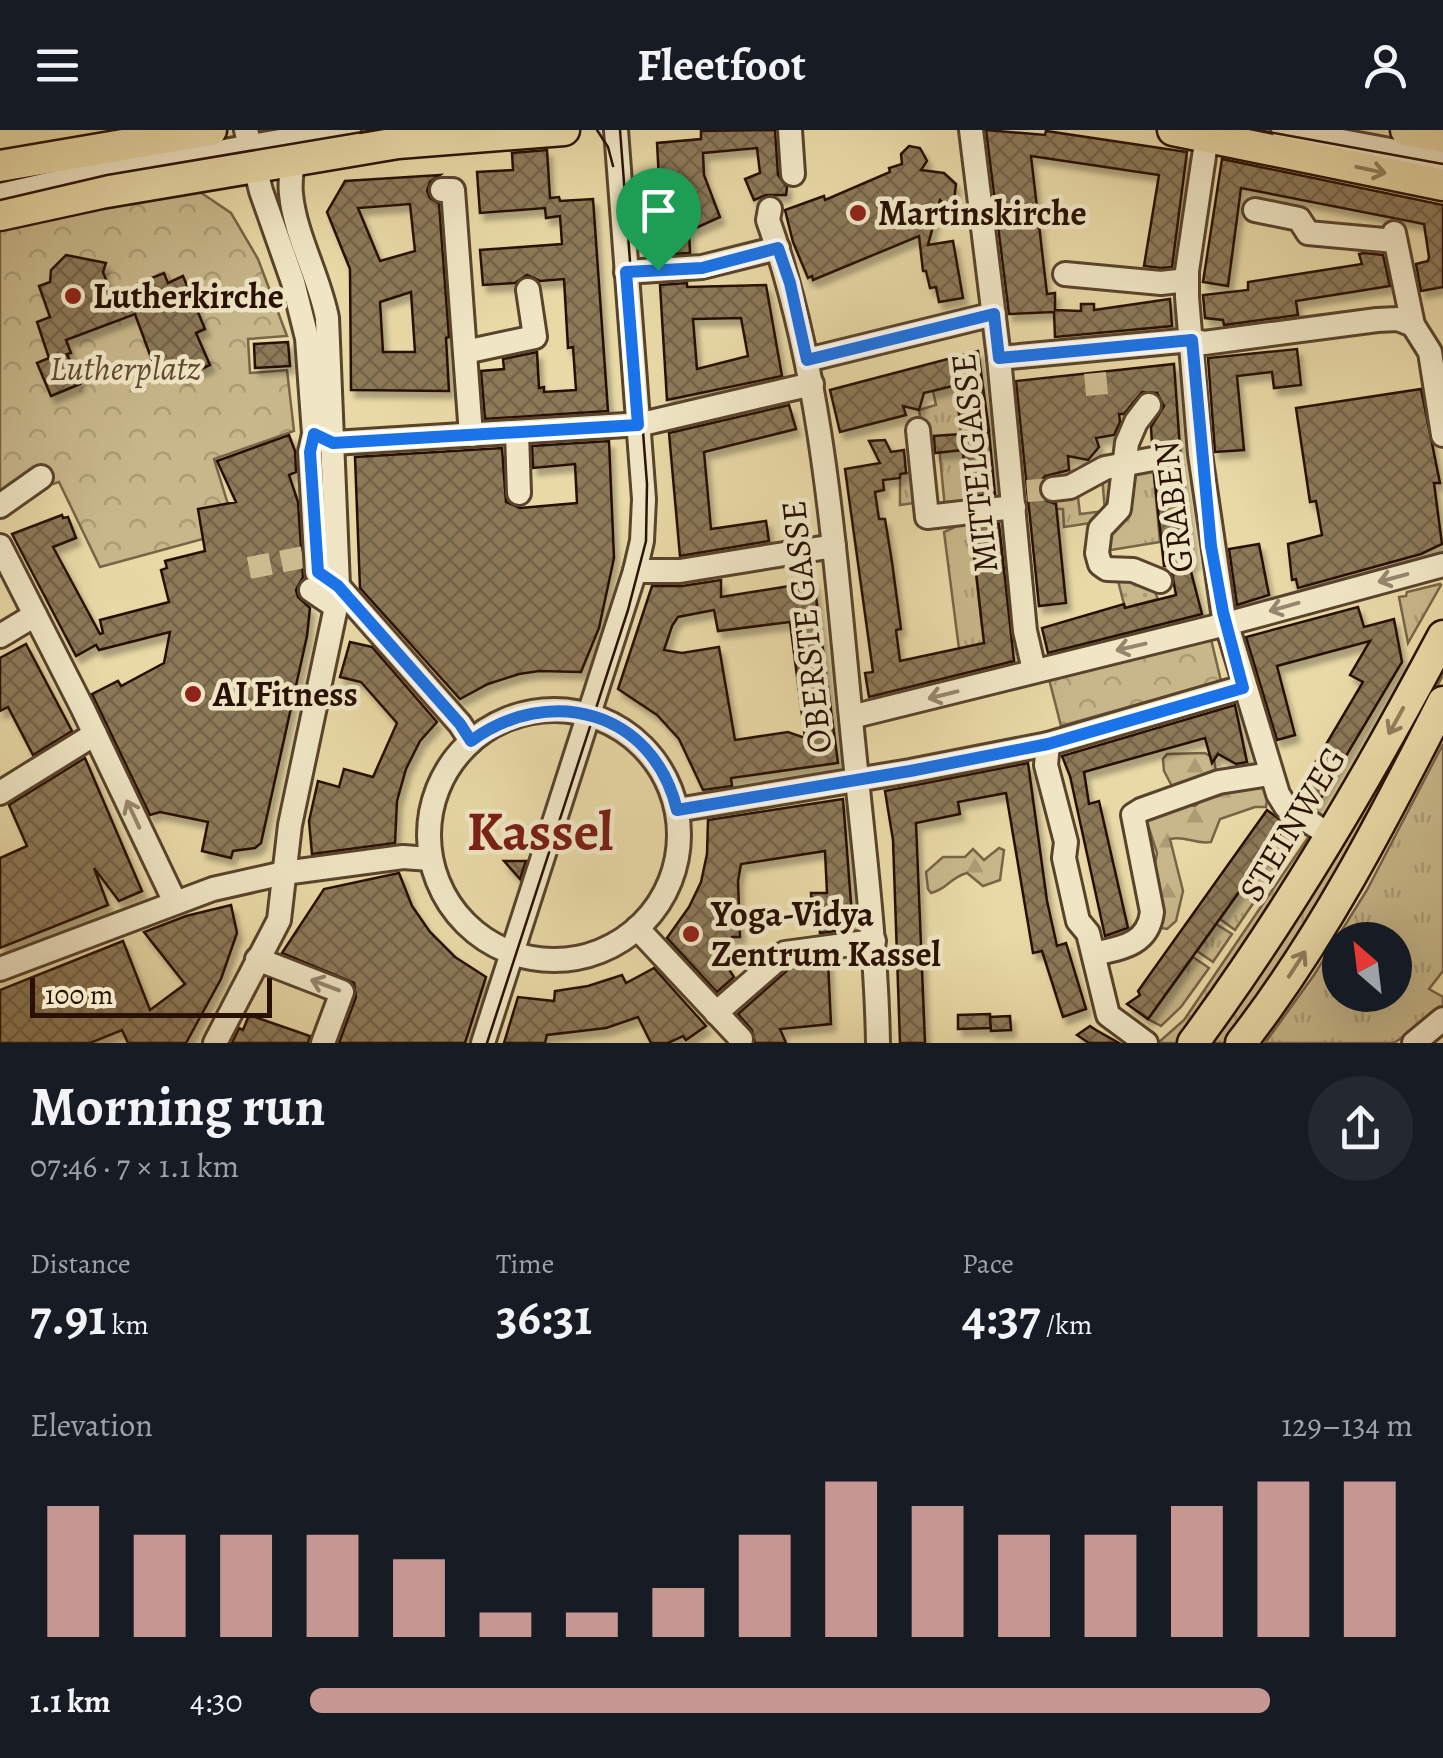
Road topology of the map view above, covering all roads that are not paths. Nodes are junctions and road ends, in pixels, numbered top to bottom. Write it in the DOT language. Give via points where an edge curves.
graph roads {
  1 [pos="211,130"];
  2 [pos="564,130"];
  3 [pos="616,130"];
  4 [pos="790,130"];
  5 [pos="971,130"];
  6 [pos="1173,130"];
  7 [pos="1284,130"];
  8 [pos="1406,130"];
  9 [pos="1207,136"];
  10 [pos="1443,137"];
  11 [pos="342,141"];
  12 [pos="250,148"];
  13 [pos="294,160"];
  14 [pos="1443,160"];
  15 [pos="0,166"];
  16 [pos="793,174"];
  17 [pos="1443,185"];
  18 [pos="442,190"];
  19 [pos="0,196"];
  20 [pos="770,209"];
  21 [pos="1255,210"];
  22 [pos="0,215"];
  23 [pos="778,248"];
  24 [pos="626,272"];
  25 [pos="1065,274"];
  26 [pos="1187,280"];
  27 [pos="528,290"];
  28 [pos="994,314"];
  29 [pos="1413,325"];
  30 [pos="1192,340"];
  31 [pos="465,352"];
  32 [pos="999,358"];
  33 [pos="807,360"];
  34 [pos="812,384"];
  35 [pos="1150,405"];
  36 [pos="638,425"];
  37 [pos="918,430"];
  38 [pos="518,432"];
  39 [pos="471,434"];
  40 [pos="1443,435"];
  41 [pos="323,439"];
  42 [pos="1153,460"];
  43 [pos="1122,464"];
  44 [pos="41,477"];
  45 [pos="1061,488"];
  46 [pos="519,493"];
  47 [pos="1018,497"];
  48 [pos="0,506"];
  49 [pos="0,546"];
  50 [pos="834,546"];
  51 [pos="1443,565"];
  52 [pos="636,572"];
  53 [pos="1160,582"];
  54 [pos="311,590"];
  55 [pos="337,597"];
  56 [pos="35,615"];
  57 [pos="1226,624"];
  58 [pos="0,636"];
  59 [pos="1443,636"];
  60 [pos="1034,670"];
  61 [pos="1243,688"];
  62 [pos="1443,702"];
  63 [pos="589,714"];
  64 [pos="850,717"];
  65 [pos="95,734"];
  66 [pos="471,741"];
  67 [pos="1048,744"];
  68 [pos="1270,774"];
  69 [pos="858,778"];
  70 [pos="0,793"];
  71 [pos="677,810"];
  72 [pos="1332,836"];
  73 [pos="430,859"];
  74 [pos="284,873"];
  75 [pos="175,902"];
  76 [pos="637,928"];
  77 [pos="874,941"];
  78 [pos="512,954"];
  79 [pos="1094,954"];
  80 [pos="257,959"];
  81 [pos="0,969"];
  82 [pos="716,1012"];
  83 [pos="1443,1018"];
  84 [pos="215,1043"];
  85 [pos="322,1043"];
  86 [pos="483,1043"];
  87 [pos="740,1043"];
  88 [pos="878,1043"];
  89 [pos="1146,1043"];
  90 [pos="1193,1043"];
  91 [pos="1241,1043"];
  92 [pos="1414,1043"];
  1 -- 15 [label="main road"];
  2 -- 11 [label="main road"];
  3 -- 24 [label="street"];
  4 -- 16 [label="street"];
  5 -- 28 [label="street, MITTELGASSE"];
  6 -- 9 [label="main road"];
  7 -- 14 [label="street"];
  8 -- 10 [label="main road"];
  9 -- 17 [label="main road, one-way"];
  9 -- 26 [label="street, GRABEN"];
  11 -- 13 [label="main road"];
  12 -- 13 [label="main road"];
  12 -- 19 [label="street"];
  12 -- 22 [label="main road"];
  12 -- 41 [label="street" via="294,282"];
  13 -- 41 [label="street" via="291,198 327,318"];
  18 -- 31 [label="street" via="453,190"];
  20 -- 23 [label="street, OBERSTE GASSE"];
  21 -- 29 [label="street" via="1299,219 1308,234 1395,237"];
  23 -- 24 [label="street" via="702,268"];
  23 -- 33 [label="street, OBERSTE GASSE"];
  24 -- 36 [label="street"];
  25 -- 26 [label="street"];
  26 -- 30 [label="street, GRABEN"];
  27 -- 31 [label="street" via="536,336"];
  28 -- 32 [label="street, MITTELGASSE"];
  28 -- 33 [label="street"];
  29 -- 30 [label="street" via="1377,320"];
  29 -- 40 [label="street" via="1430,352"];
  30 -- 32 [label="street"];
  30 -- 57 [label="street, GRABEN" via="1190,455"];
  31 -- 39 [label="street"];
  32 -- 47 [label="street, MITTELGASSE"];
  33 -- 34 [label="street, OBERSTE GASSE"];
  34 -- 36 [label="street"];
  34 -- 50 [label="street, OBERSTE GASSE"];
  35 -- 43 [label="street" via="1136,422"];
  36 -- 38 [label="street"];
  36 -- 52 [label="street" via="644,512"];
  37 -- 47 [label="street" via="927,516"];
  38 -- 39 [label="street"];
  38 -- 46 [label="street"];
  39 -- 41 [label="street" via="395,446"];
  41 -- 55 [label="street"];
  41 -- 55 [label="street" via="310,452 313,555"];
  42 -- 43 [label="street"];
  43 -- 45 [label="street"];
  43 -- 53 [label="street" via="1119,509 1096,542 1100,564"];
  44 -- 48 [label="street"];
  47 -- 60 [label="street, MITTELGASSE" via="1025,631"];
  49 -- 56 [label="street"];
  50 -- 52 [label="street"];
  50 -- 64 [label="street, OBERSTE GASSE"];
  51 -- 57 [label="street, one-way"];
  52 -- 63 [label="street"];
  54 -- 55 [label="street"];
  55 -- 66 [label="street"];
  55 -- 74 [label="street"];
  56 -- 58 [label="street"];
  56 -- 65 [label="street"];
  57 -- 60 [label="street, one-way"];
  57 -- 61 [label="street, GRABEN"];
  59 -- 72 [label="main road, STEINWEG, one-way"];
  60 -- 64 [label="street, one-way"];
  61 -- 67 [label="street"];
  61 -- 68 [label="street, GRABEN"];
  91 -- 62 [label="main road, STEINWEG, one-way" via="1349,880"];
  63 -- 66 [label="street" via="534,711"];
  63 -- 71 [label="street" via="649,752"];
  63 -- 78 [label="street"];
  64 -- 69 [label="street, OBERSTE GASSE"];
  65 -- 70 [label="street"];
  75 -- 65 [label="street, one-way"];
  66 -- 73 [label="street" via="453,760 431,807"];
  67 -- 69 [label="street"];
  67 -- 79 [label="street" via="1064,858 1078,921"];
  68 -- 72 [label="street, GRABEN" via="1286,807"];
  68 -- 79 [label="street" via="1219,782 1134,816 1150,923 1136,944"];
  69 -- 71 [label="street"];
  69 -- 77 [label="street, OBERSTE GASSE"];
  71 -- 76 [label="street" via="674,870"];
  72 -- 90 [label="main road, STEINWEG"];
  73 -- 74 [label="street"];
  73 -- 78 [label="street" via="456,914"];
  74 -- 75 [label="street"];
  74 -- 80 [label="street" via="279,920"];
  75 -- 81 [label="street"];
  76 -- 78 [label="street" via="584,957 535,961"];
  76 -- 82 [label="street"];
  77 -- 82 [label="street" via="785,953"];
  77 -- 88 [label="street, OBERSTE GASSE"];
  78 -- 86 [label="street"];
  79 -- 89 [label="street" via="1108,1015"];
  80 -- 84 [label="street"];
  85 -- 80 [label="street, one-way" via="342,992"];
  82 -- 87 [label="street"];
  83 -- 92 [label="street"];
}
